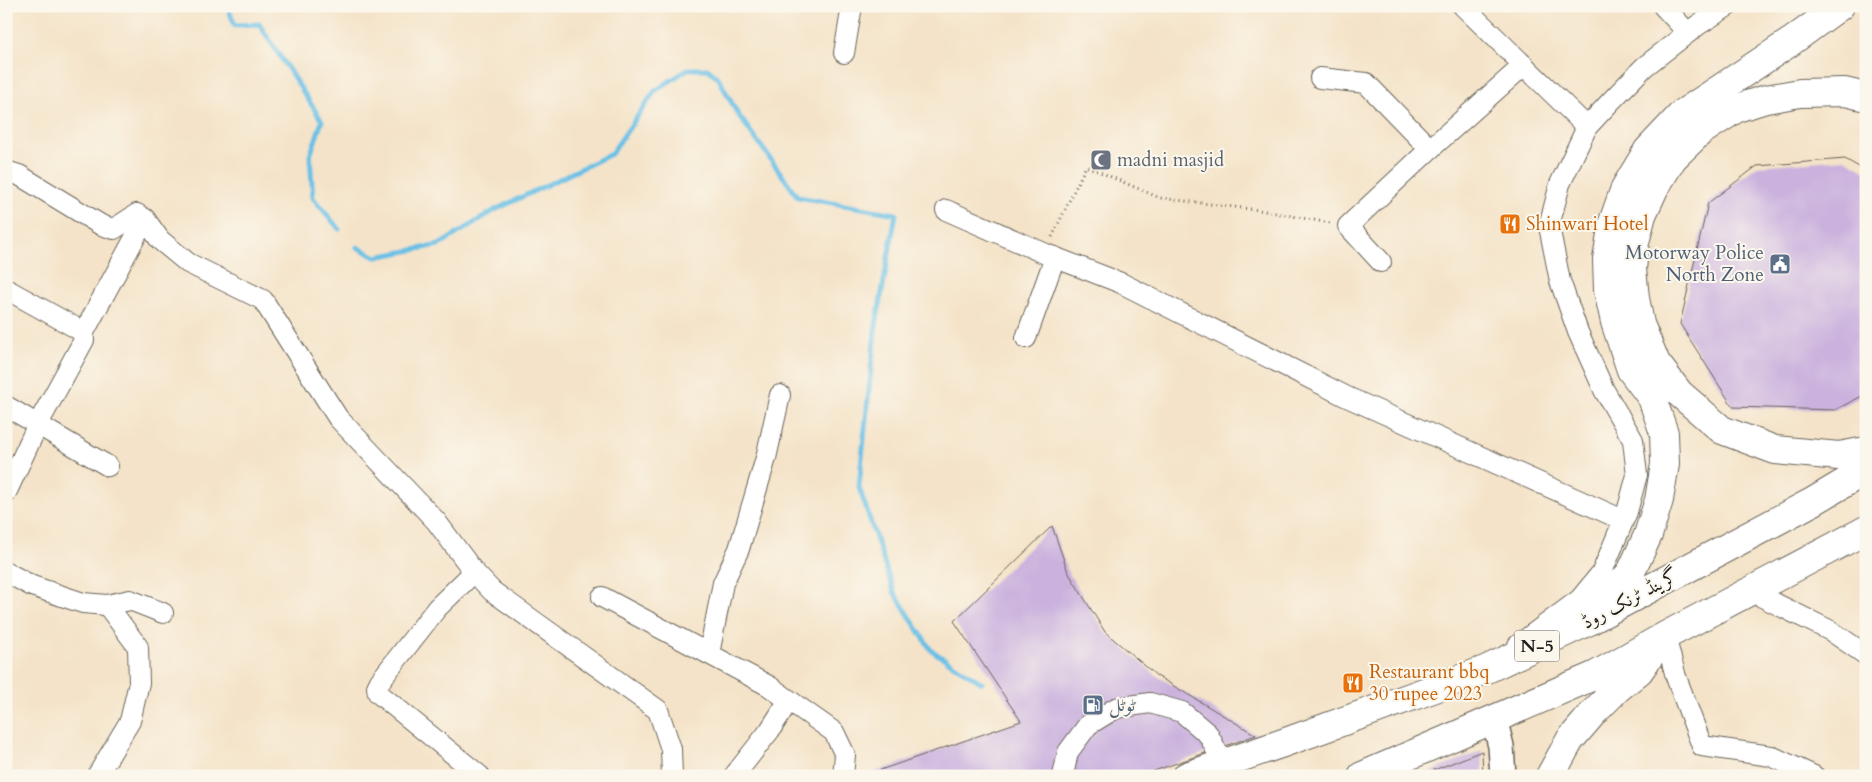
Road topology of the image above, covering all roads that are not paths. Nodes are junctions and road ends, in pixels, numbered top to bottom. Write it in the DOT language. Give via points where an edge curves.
graph roads {
  1 [pos="852,6"];
  2 [pos="1463,6"];
  3 [pos="1663,6"];
  4 [pos="1728,6"];
  5 [pos="1840,6"];
  6 [pos="1688,33"];
  7 [pos="844,53"];
  8 [pos="1524,65"];
  9 [pos="1320,78"];
  10 [pos="1866,97"];
  11 [pos="1587,127"];
  12 [pos="1430,149"];
  13 [pos="6,171"];
  14 [pos="946,210"];
  15 [pos="145,219"];
  16 [pos="1051,256"];
  17 [pos="1381,262"];
  18 [pos="6,289"];
  19 [pos="83,334"];
  20 [pos="1026,338"];
  21 [pos="780,395"];
  22 [pos="6,406"];
  23 [pos="38,424"];
  24 [pos="1866,450"];
  25 [pos="108,466"];
  26 [pos="1866,470"];
  27 [pos="6,492"];
  28 [pos="1623,520"];
  29 [pos="1866,530"];
  30 [pos="6,572"];
  31 [pos="474,572"];
  32 [pos="1750,591"];
  33 [pos="602,597"];
  34 [pos="107,605"];
  35 [pos="164,613"];
  36 [pos="1589,621"];
  37 [pos="1665,636"];
  38 [pos="709,654"];
  39 [pos="1866,655"];
  40 [pos="1486,670"];
  41 [pos="788,700"];
  42 [pos="1494,719"];
  43 [pos="1223,763"];
  44 [pos="478,775"];
  45 [pos="97,776"];
  46 [pos="672,776"];
  47 [pos="734,776"];
  48 [pos="844,776"];
  49 [pos="1063,776"];
  50 [pos="1187,776"];
  51 [pos="1362,776"];
  52 [pos="1503,776"];
  53 [pos="1550,776"];
  54 [pos="1814,776"];
  1 -- 7 [label="street"];
  2 -- 8 [label="street"];
  3 -- 6 [label="street"];
  4 -- 6 [label="street"];
  5 -- 36 [label="highway" via="1682,114 1648,150 1625,188 1613,222 1607,259 1608,290 1631,370 1652,398 1664,433 1665,464 1648,535 1631,572"];
  6 -- 11 [label="street" via="1644,67"];
  8 -- 11 [label="street"];
  8 -- 12 [label="street"];
  9 -- 12 [label="street" via="1366,83"];
  10 -- 24 [label="highway" via="1844,92 1766,100 1737,108 1700,132 1673,158 1654,189 1642,215 1632,269 1640,324 1656,363 1679,393 1722,430 1775,450 1839,456"];
  11 -- 28 [label="street" via="1560,184 1549,226 1560,280 1578,332 1604,390 1633,440 1638,475"];
  12 -- 17 [label="street" via="1348,226"];
  13 -- 15 [label="street" via="19,175 101,225 114,229 138,214"];
  14 -- 16 [label="street"];
  15 -- 19 [label="street"];
  15 -- 31 [label="street" via="160,240 188,263 263,300 338,418 436,521"];
  16 -- 20 [label="street"];
  16 -- 28 [label="street" via="1121,283 1347,397"];
  18 -- 19 [label="street"];
  19 -- 23 [label="street" via="84,340"];
  21 -- 38 [label="street" via="742,540 722,583"];
  22 -- 23 [label="street"];
  23 -- 25 [label="street"];
  23 -- 27 [label="street"];
  26 -- 36 [label="highway, گرینڈ ٹرنک روڈ / N-5"];
  28 -- 40 [label="street" via="1602,572 1580,599"];
  29 -- 32 [label="highway, N-5"];
  30 -- 34 [label="street" via="32,586 83,603"];
  31 -- 44 [label="street" via="436,608 377,688 378,693"];
  31 -- 46 [label="street" via="492,591 658,710 671,749"];
  32 -- 37 [label="highway, N-5"];
  32 -- 39 [label="street" via="1831,631"];
  33 -- 38 [label="street"];
  34 -- 35 [label="street" via="130,600"];
  34 -- 45 [label="street" via="138,647 139,683 130,721"];
  36 -- 40 [label="highway, گرینڈ ٹرنک روڈ / N-5"];
  37 -- 42 [label="highway, N-5" via="1596,675"];
  37 -- 53 [label="highway" via="1639,671 1600,706 1570,740"];
  37 -- 54 [label="street" via="1676,677 1702,746 1771,756"];
  38 -- 41 [label="street" via="769,686"];
  40 -- 43 [label="highway, گرینڈ ٹرنک روڈ / N-5"];
  41 -- 47 [label="street" via="770,730"];
  41 -- 48 [label="street" via="834,732 845,755"];
  42 -- 51 [label="highway, N-5"];
  42 -- 52 [label="main road" via="1501,746"];
  43 -- 49 [label="street" via="1208,734 1182,712 1150,703 1116,708 1088,725 1068,752"];
  43 -- 50 [label="highway, گرینڈ ٹرنک روڈ / N-5"];
}
